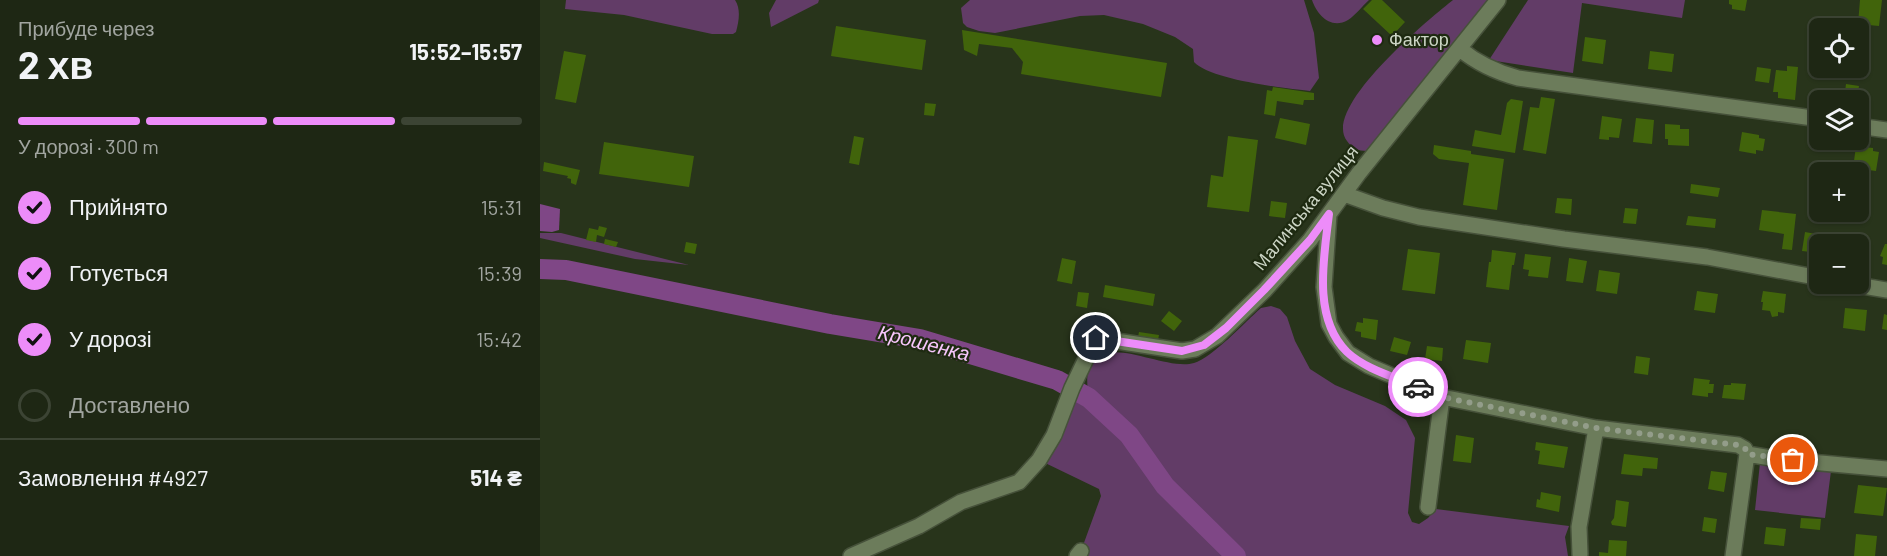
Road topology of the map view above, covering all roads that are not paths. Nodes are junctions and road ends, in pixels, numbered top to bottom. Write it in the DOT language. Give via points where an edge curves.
graph roads {
  1 [pos="1498,0"];
  2 [pos="1460,50"];
  3 [pos="1809,118"];
  4 [pos="1869,128"];
  5 [pos="1887,130"];
  6 [pos="1344,194"];
  7 [pos="1329,214"];
  8 [pos="1809,276"];
  9 [pos="1869,287"];
  10 [pos="1887,290"];
  11 [pos="1442,397"];
  12 [pos="1596,428"];
  13 [pos="1747,454"];
  14 [pos="1887,469"];
  15 [pos="1428,507"];
  16 [pos="1580,554"];
  17 [pos="851,556"];
  18 [pos="1733,556"];
  1 -- 2 [label="street, Малинська вулиця"];
  2 -- 3 [label="street" via="1482,66 1518,78"];
  2 -- 6 [label="street, Малинська вулиця"];
  4 -- 5 [label="street"];
  6 -- 7 [label="street, Малинська вулиця"];
  6 -- 8 [label="street" via="1419,217 1707,257"];
  7 -- 11 [label="street" via="1324,287 1329,324 1336,337 1348,353 1369,366"];
  7 -- 17 [label="street, Малинська вулиця" via="1264,290 1204,345 1182,351 1094,341 1054,435 1019,482 961,502 920,526"];
  9 -- 10 [label="street"];
  11 -- 12 [label="street"];
  11 -- 15 [label="street"];
  12 -- 13 [label="street" via="1738,445"];
  12 -- 16 [label="street" via="1579,527"];
  13 -- 14 [label="street"];
  13 -- 18 [label="street"];
}
